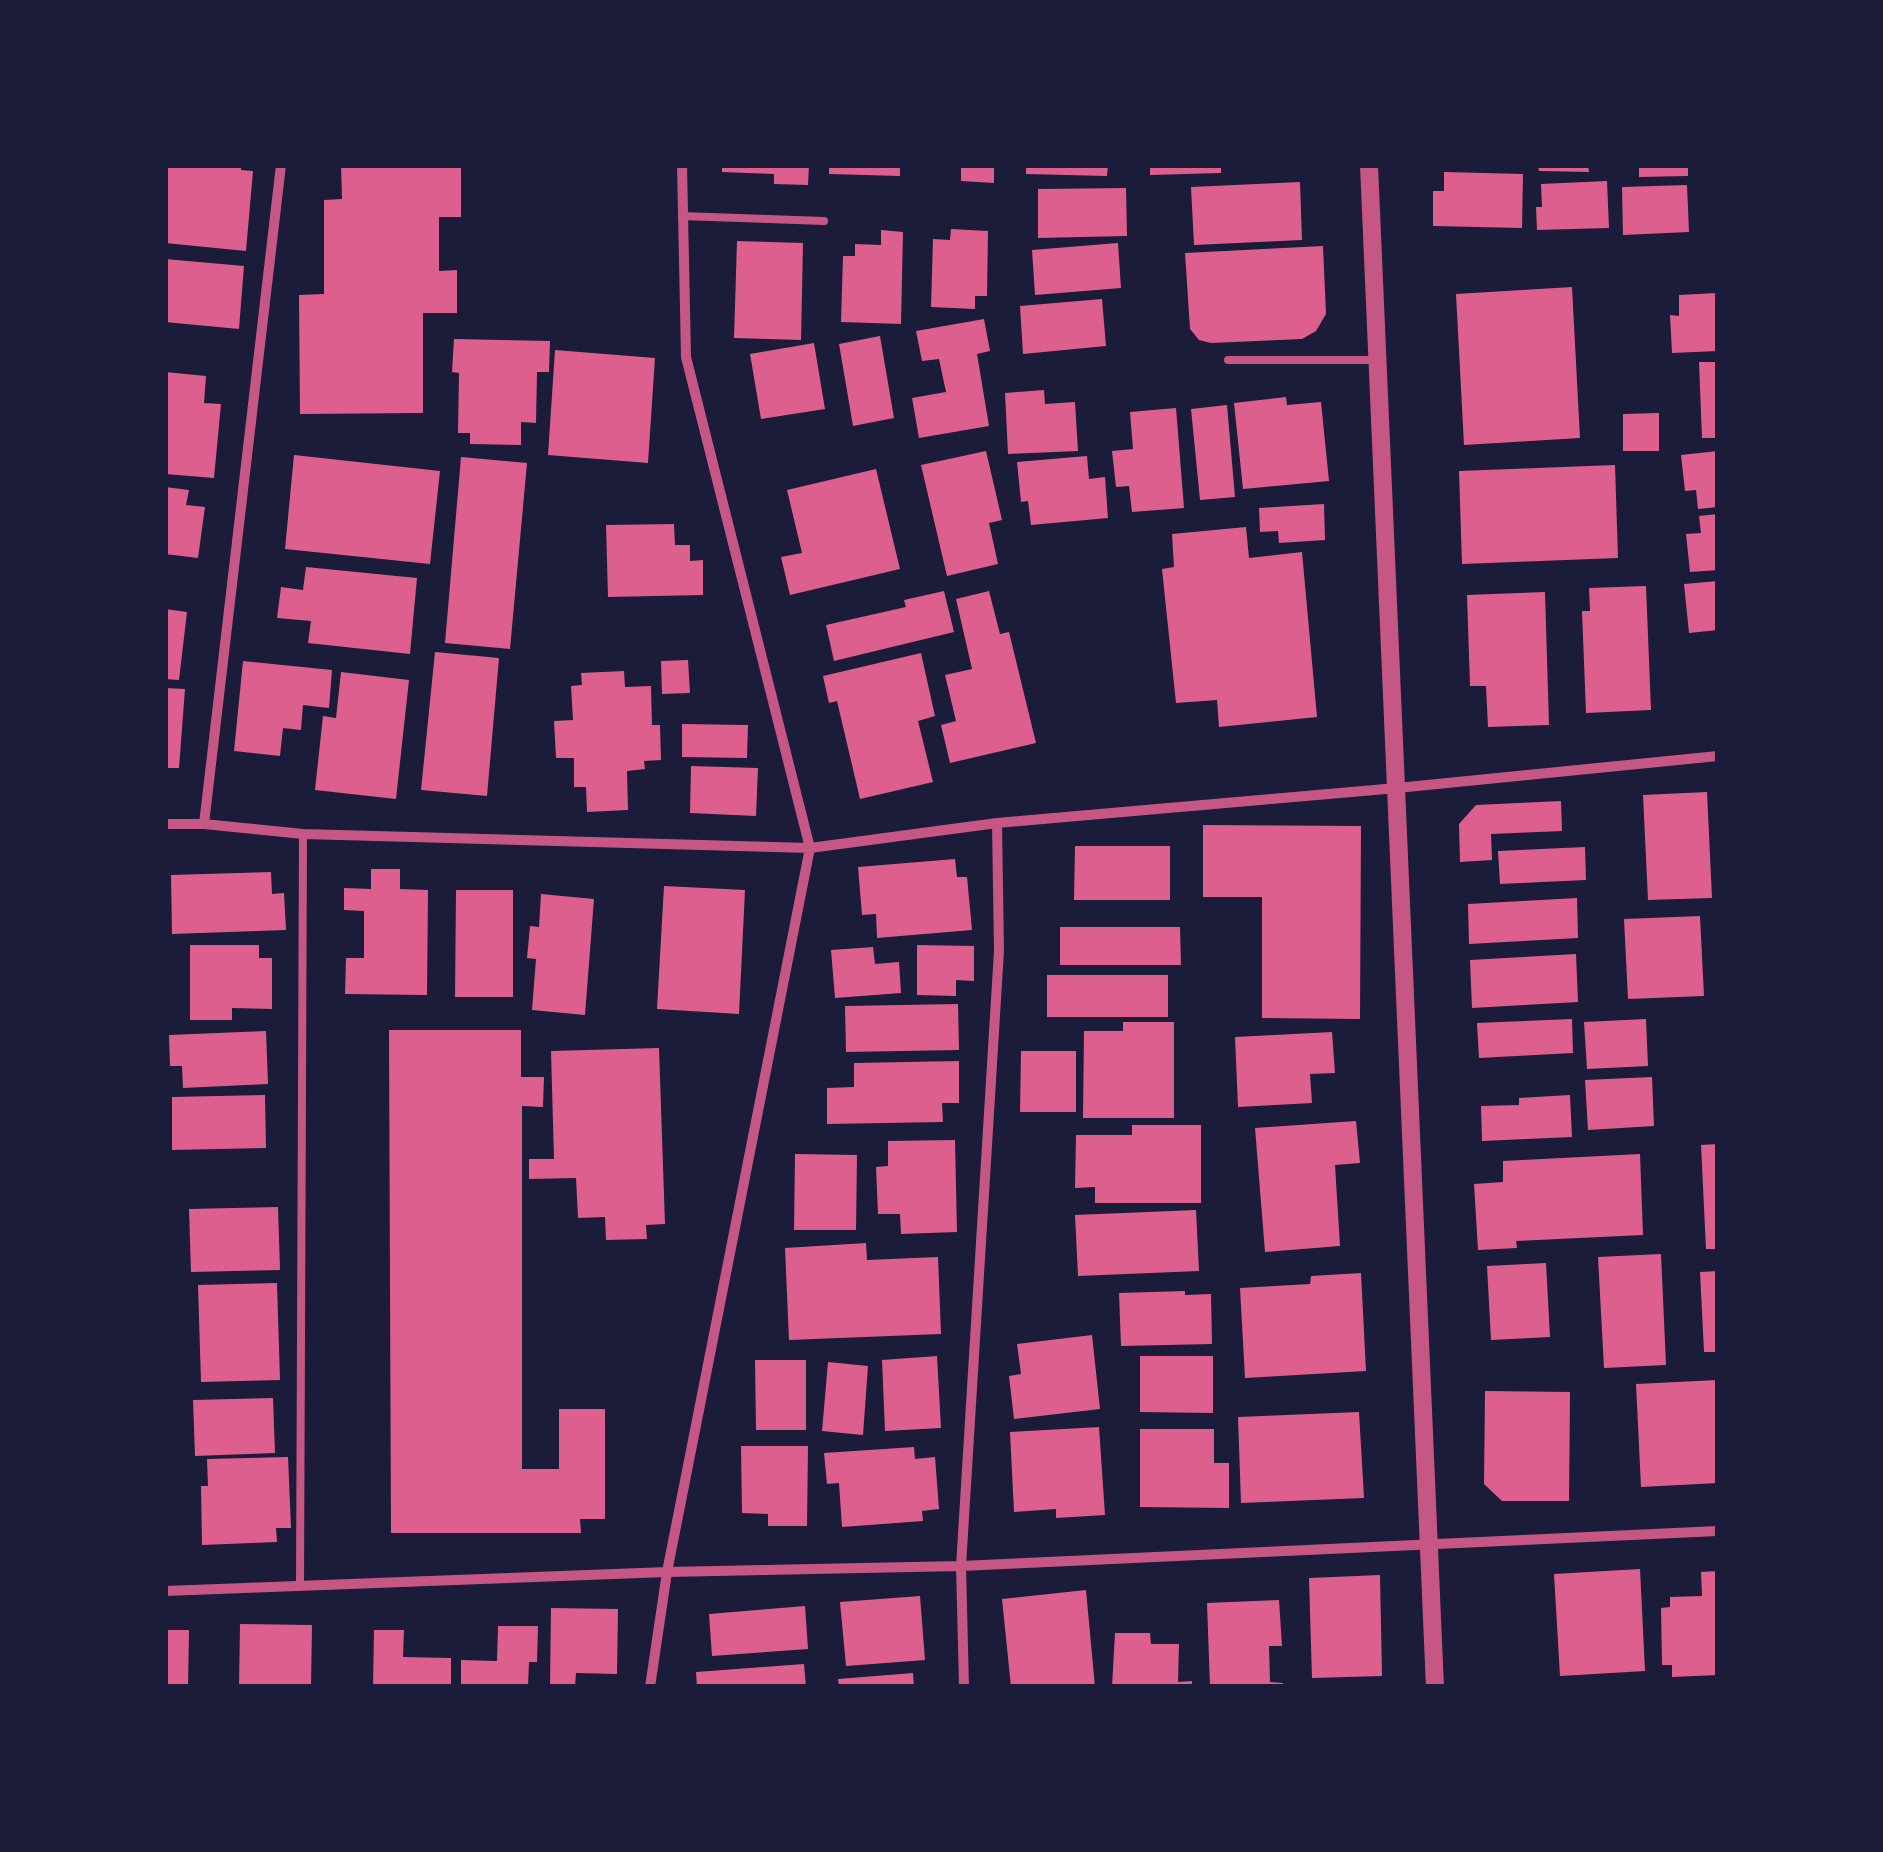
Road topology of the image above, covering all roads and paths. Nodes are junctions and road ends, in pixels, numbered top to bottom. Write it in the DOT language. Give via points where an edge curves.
graph roads {
  1 [pos="281,165"];
  2 [pos="682,165"];
  3 [pos="1370,165"];
  4 [pos="682,216"];
  5 [pos="824,220"];
  6 [pos="1228,360"];
  7 [pos="1380,360"];
  8 [pos="1718,756"];
  9 [pos="1398,788"];
  10 [pos="997,823"];
  11 [pos="165,824"];
  12 [pos="204,824"];
  13 [pos="303,834"];
  14 [pos="810,848"];
  15 [pos="1718,1531"];
  16 [pos="1428,1543"];
  17 [pos="960,1566"];
  18 [pos="668,1572"];
  19 [pos="300,1586"];
  20 [pos="165,1591"];
  21 [pos="650,1687"];
  22 [pos="964,1687"];
  23 [pos="1435,1687"];
  1 -- 12 [label="street"];
  2 -- 4 [label="street"];
  3 -- 7 [label="street"];
  4 -- 5 [label="lane"];
  4 -- 14 [label="street" via="686,357"];
  6 -- 7 [label="lane"];
  7 -- 9 [label="street"];
  8 -- 9 [label="street"];
  9 -- 10 [label="street"];
  9 -- 16 [label="street"];
  10 -- 14 [label="street"];
  10 -- 17 [label="street" via="999,951"];
  11 -- 12 [label="street"];
  12 -- 13 [label="street"];
  13 -- 14 [label="street"];
  13 -- 19 [label="lane"];
  14 -- 18 [label="street"];
  15 -- 16 [label="street"];
  16 -- 17 [label="street"];
  16 -- 23 [label="street"];
  17 -- 18 [label="street"];
  17 -- 22 [label="street"];
  18 -- 19 [label="street"];
  18 -- 21 [label="street"];
  19 -- 20 [label="street"];
}
